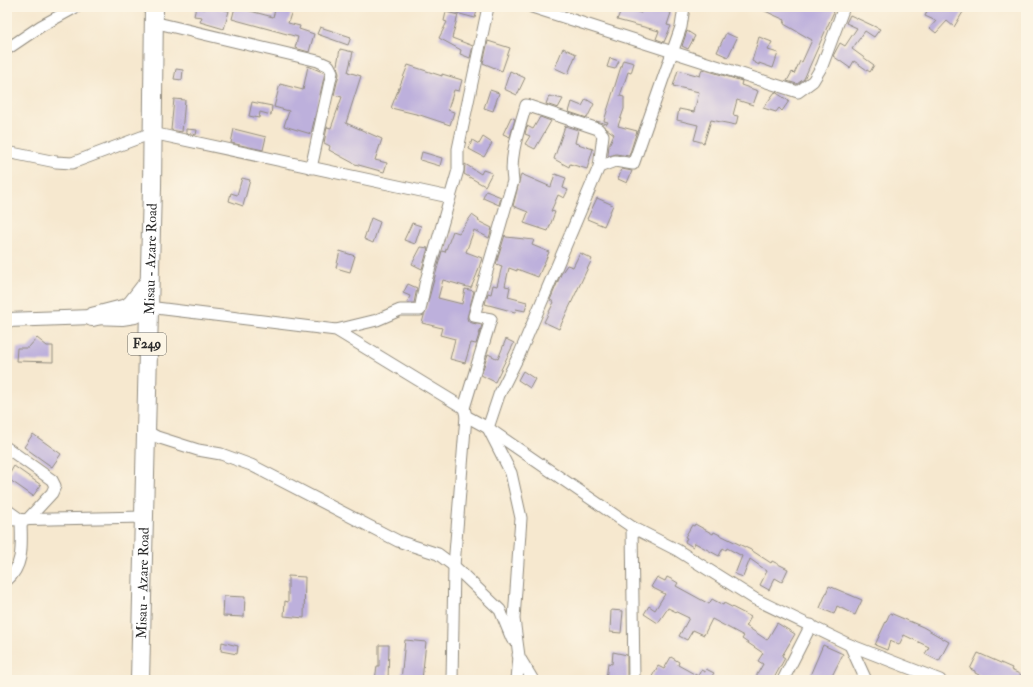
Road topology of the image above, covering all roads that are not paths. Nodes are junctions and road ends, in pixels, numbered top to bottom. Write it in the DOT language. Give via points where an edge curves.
graph roads {
  1 [pos="76,7"];
  2 [pos="488,7"];
  3 [pos="532,7"];
  4 [pos="684,7"];
  5 [pos="844,7"];
  6 [pos="153,15"];
  7 [pos="7,49"];
  8 [pos="673,51"];
  9 [pos="152,134"];
  10 [pos="7,152"];
  11 [pos="599,167"];
  12 [pos="311,168"];
  13 [pos="449,197"];
  14 [pos="149,282"];
  15 [pos="148,307"];
  16 [pos="92,317"];
  17 [pos="7,320"];
  18 [pos="336,330"];
  19 [pos="465,412"];
  20 [pos="488,428"];
  21 [pos="146,431"];
  22 [pos="7,448"];
  23 [pos="7,510"];
  24 [pos="143,517"];
  25 [pos="7,520"];
  26 [pos="24,520"];
  27 [pos="632,526"];
  28 [pos="454,566"];
  29 [pos="7,580"];
  30 [pos="811,625"];
  31 [pos="850,645"];
  32 [pos="519,656"];
  33 [pos="140,680"];
  34 [pos="452,680"];
  35 [pos="517,680"];
  36 [pos="533,680"];
  37 [pos="634,680"];
  38 [pos="783,680"];
  39 [pos="866,680"];
  40 [pos="940,680"];
  1 -- 7 [label="street"];
  2 -- 13 [label="street" via="458,149 458,170"];
  3 -- 8 [label="street"];
  4 -- 8 [label="street"];
  5 -- 8 [label="street" via="822,66 813,81 798,92"];
  6 -- 9 [label="main road, Misau - Azare Road / F249"];
  6 -- 12 [label="street" via="329,66 332,72"];
  8 -- 11 [label="street" via="634,162 632,164 615,161"];
  9 -- 10 [label="street" via="72,163"];
  9 -- 12 [label="street"];
  9 -- 14 [label="main road, Misau - Azare Road / F249"];
  11 -- 19 [label="street" via="603,135 598,129 526,105 512,155 513,181 474,316 491,319"];
  11 -- 20 [label="street" via="520,353 499,395"];
  12 -- 13 [label="street"];
  13 -- 18 [label="street" via="420,310 400,310 377,320"];
  14 -- 15 [label="main road, Misau - Azare Road / F249"];
  14 -- 16 [label="main road" via="127,308"];
  15 -- 16 [label="street" via="129,317"];
  15 -- 18 [label="street"];
  15 -- 21 [label="main road, Misau - Azare Road / F249"];
  16 -- 17 [label="street"];
  18 -- 19 [label="street"];
  19 -- 20 [label="street"];
  19 -- 28 [label="street"];
  20 -- 27 [label="street"];
  20 -- 32 [label="street" via="511,473 521,518 514,619"];
  21 -- 24 [label="main road, Misau - Azare Road / F249"];
  21 -- 28 [label="street" via="157,437 251,465 398,541 438,554"];
  22 -- 26 [label="street" via="52,480 55,486 52,493"];
  23 -- 26 [label="street"];
  24 -- 26 [label="street"];
  24 -- 33 [label="main road, Misau - Azare Road / F249"];
  25 -- 26 [label="street"];
  26 -- 29 [label="street" via="21,556 18,566"];
  27 -- 30 [label="street" via="677,550 755,599"];
  27 -- 37 [label="street"];
  28 -- 32 [label="street" via="500,610"];
  28 -- 34 [label="street"];
  30 -- 31 [label="street"];
  30 -- 38 [label="street"];
  31 -- 39 [label="street"];
  31 -- 40 [label="street"];
  32 -- 35 [label="street"];
  32 -- 36 [label="street"];
}
